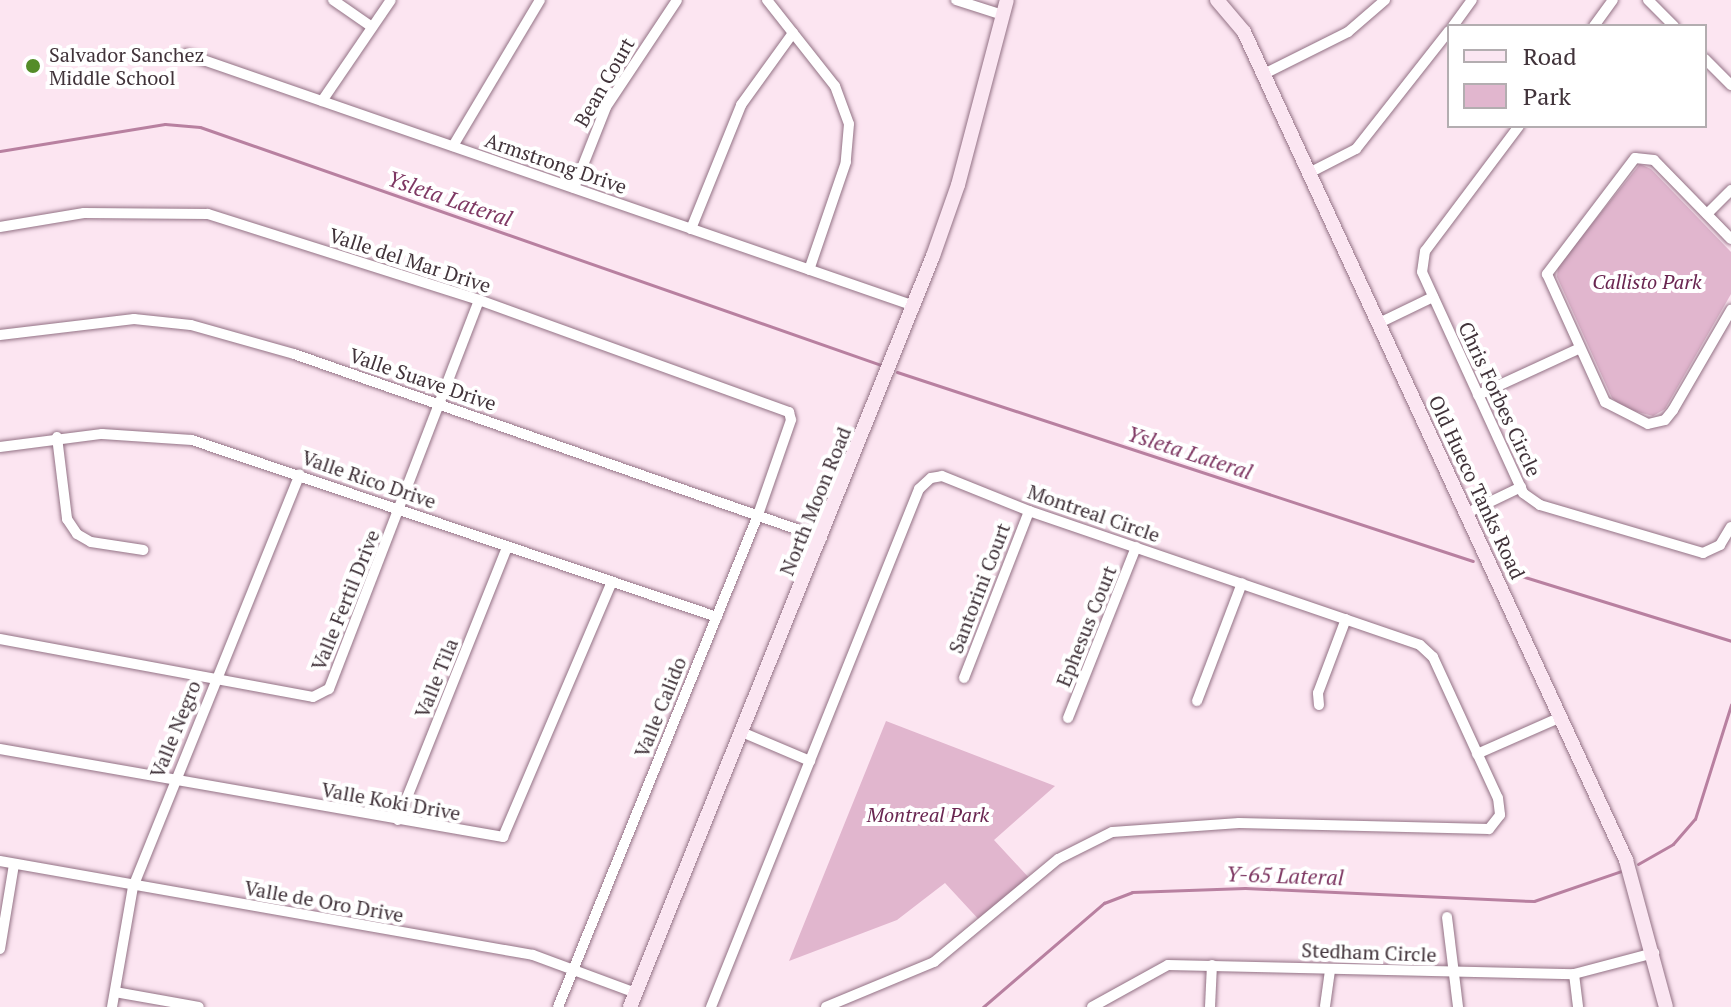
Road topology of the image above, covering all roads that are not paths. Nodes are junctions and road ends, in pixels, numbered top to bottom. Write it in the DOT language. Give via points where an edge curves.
graph roads {
  1 [pos="333,0"];
  2 [pos="391,0"];
  3 [pos="540,0"];
  4 [pos="677,0"];
  5 [pos="767,0"];
  6 [pos="956,0"];
  7 [pos="1217,0"];
  8 [pos="1385,0"];
  9 [pos="1472,0"];
  10 [pos="1613,0"];
  11 [pos="1648,0"];
  12 [pos="1005,7"];
  13 [pos="1454,24"];
  14 [pos="1595,24"];
  15 [pos="1672,24"];
  16 [pos="372,27"];
  17 [pos="793,33"];
  18 [pos="1447,34"];
  19 [pos="186,54"];
  20 [pos="1707,61"];
  21 [pos="1264,74"];
  22 [pos="1731,85"];
  23 [pos="322,101"];
  24 [pos="1517,128"];
  25 [pos="453,146"];
  26 [pos="1309,173"];
  27 [pos="574,188"];
  28 [pos="1731,190"];
  29 [pos="1707,214"];
  30 [pos="0,227"];
  31 [pos="691,229"];
  32 [pos="1731,239"];
  33 [pos="809,270"];
  34 [pos="1433,297"];
  35 [pos="479,300"];
  36 [pos="914,306"];
  37 [pos="1731,310"];
  38 [pos="1379,323"];
  39 [pos="0,335"];
  40 [pos="1580,348"];
  41 [pos="1478,395"];
  42 [pos="441,404"];
  43 [pos="791,420"];
  44 [pos="57,437"];
  45 [pos="0,447"];
  46 [pos="300,474"];
  47 [pos="1521,487"];
  48 [pos="403,507"];
  49 [pos="1029,511"];
  50 [pos="1467,513"];
  51 [pos="758,515"];
  52 [pos="1731,527"];
  53 [pos="822,538"];
  54 [pos="1136,547"];
  55 [pos="507,548"];
  56 [pos="143,550"];
  57 [pos="612,582"];
  58 [pos="1242,583"];
  59 [pos="717,617"];
  60 [pos="1346,619"];
  61 [pos="0,639"];
  62 [pos="964,678"];
  63 [pos="214,681"];
  64 [pos="1197,701"];
  65 [pos="1319,705"];
  66 [pos="1561,717"];
  67 [pos="1068,718"];
  68 [pos="744,733"];
  69 [pos="0,749"];
  70 [pos="1477,754"];
  71 [pos="810,761"];
  72 [pos="173,781"];
  73 [pos="398,820"];
  74 [pos="0,861"];
  75 [pos="14,864"];
  76 [pos="133,887"];
  77 [pos="1447,917"];
  78 [pos="0,949"];
  79 [pos="1654,953"];
  80 [pos="1212,965"];
  81 [pos="574,966"];
  82 [pos="1330,969"];
  83 [pos="1455,973"];
  84 [pos="1574,974"];
  85 [pos="115,992"];
  86 [pos="633,1000"];
  87 [pos="1325,1006"];
  88 [pos="112,1007"];
  89 [pos="199,1007"];
  90 [pos="558,1007"];
  91 [pos="711,1007"];
  92 [pos="826,1007"];
  93 [pos="1092,1007"];
  94 [pos="1210,1007"];
  95 [pos="1458,1007"];
  96 [pos="1578,1007"];
  97 [pos="1666,1007"];
  1 -- 16 [label="street"];
  2 -- 16 [label="street"];
  3 -- 25 [label="street"];
  4 -- 27 [label="street, Bean Court" via="606,107"];
  5 -- 17 [label="street"];
  6 -- 12 [label="street"];
  7 -- 21 [label="street, Old Hueco Tanks Road" via="1234,16"];
  8 -- 21 [label="street" via="1348,32"];
  9 -- 13 [label="street"];
  10 -- 14 [label="street"];
  11 -- 15 [label="street"];
  12 -- 36 [label="street, North Moon Road" via="958,185"];
  16 -- 23 [label="street"];
  17 -- 31 [label="street" via="741,105"];
  17 -- 33 [label="street" via="835,86 849,124 846,162"];
  18 -- 26 [label="street" via="1365,140"];
  19 -- 23 [label="street, Armstrong Drive"];
  20 -- 22 [label="street"];
  21 -- 26 [label="street, Old Hueco Tanks Road"];
  23 -- 25 [label="street, Armstrong Drive"];
  24 -- 34 [label="street, Chris Forbes Circle" via="1425,251 1422,272"];
  25 -- 27 [label="street, Armstrong Drive"];
  26 -- 38 [label="street, Old Hueco Tanks Road"];
  27 -- 31 [label="street, Armstrong Drive"];
  28 -- 29 [label="street"];
  29 -- 32 [label="street"];
  29 -- 40 [label="street" via="1654,160 1628,162 1547,274"];
  30 -- 35 [label="street, Valle del Mar Drive" via="84,213 208,214"];
  31 -- 33 [label="street, Armstrong Drive"];
  33 -- 36 [label="street, Armstrong Drive"];
  34 -- 38 [label="street"];
  34 -- 41 [label="street, Chris Forbes Circle"];
  35 -- 42 [label="street, Valle Fertil Drive"];
  35 -- 43 [label="street, Valle del Mar Drive" via="780,406"];
  36 -- 53 [label="street, North Moon Road"];
  37 -- 40 [label="street" via="1673,410 1659,422 1648,424 1610,408"];
  38 -- 50 [label="street, Old Hueco Tanks Road"];
  39 -- 42 [label="street, Valle Suave Drive" via="134,319 191,325"];
  40 -- 41 [label="street"];
  41 -- 47 [label="street, Chris Forbes Circle"];
  42 -- 48 [label="street, Valle Fertil Drive"];
  42 -- 51 [label="street, Valle Suave Drive"];
  43 -- 51 [label="street, Valle Calido"];
  44 -- 45 [label="street, Valle Rico Drive"];
  44 -- 46 [label="street, Valle Rico Drive" via="151,434 192,440"];
  44 -- 56 [label="street" via="67,519 77,534 91,542"];
  46 -- 48 [label="street, Valle Rico Drive"];
  46 -- 63 [label="street, Valle Negro"];
  47 -- 50 [label="street"];
  47 -- 52 [label="street, Chris Forbes Circle" via="1540,505 1703,553 1720,545"];
  48 -- 55 [label="street, Valle Rico Drive"];
  48 -- 63 [label="street, Valle Fertil Drive" via="329,689 313,697"];
  49 -- 54 [label="street, Montreal Circle"];
  49 -- 62 [label="street, Santorini Court"];
  49 -- 71 [label="street, Montreal Circle" via="942,476 919,489"];
  50 -- 66 [label="street, Old Hueco Tanks Road"];
  51 -- 53 [label="street, Valle Suave Drive"];
  51 -- 59 [label="street, Valle Calido"];
  53 -- 68 [label="street, North Moon Road"];
  54 -- 58 [label="street, Montreal Circle"];
  54 -- 67 [label="street, Ephesus Court"];
  55 -- 57 [label="street, Valle Rico Drive"];
  55 -- 73 [label="street, Valle Tila"];
  57 -- 59 [label="street, Valle Rico Drive"];
  57 -- 73 [label="street, Valle Koki Drive" via="503,837"];
  58 -- 60 [label="street, Montreal Circle"];
  58 -- 64 [label="street"];
  59 -- 81 [label="street, Valle Calido"];
  60 -- 65 [label="street" via="1318,693"];
  60 -- 70 [label="street, Montreal Circle" via="1420,645 1433,657"];
  61 -- 63 [label="street, Valle Fertil Drive"];
  63 -- 72 [label="street, Valle Negro"];
  66 -- 70 [label="street"];
  66 -- 79 [label="street, Old Hueco Tanks Road" via="1626,860"];
  68 -- 71 [label="street"];
  68 -- 86 [label="street, North Moon Road"];
  69 -- 72 [label="street, Valle Koki Drive"];
  70 -- 92 [label="street, Montreal Circle" via="1498,798 1500,815 1489,829 1239,823 1112,832 1058,859 934,962"];
  71 -- 91 [label="street, Montreal Circle"];
  72 -- 73 [label="street, Valle Koki Drive"];
  72 -- 76 [label="street, Valle Negro"];
  74 -- 75 [label="street, Valle de Oro Drive"];
  75 -- 76 [label="street, Valle de Oro Drive"];
  75 -- 78 [label="street"];
  76 -- 81 [label="street, Valle de Oro Drive"];
  76 -- 85 [label="street, Valle Negro"];
  77 -- 83 [label="street"];
  79 -- 84 [label="street, Stedham Circle"];
  79 -- 97 [label="street, Old Hueco Tanks Road"];
  80 -- 82 [label="street, Stedham Circle"];
  80 -- 93 [label="street, Stedham Circle" via="1154,969"];
  80 -- 94 [label="street"];
  81 -- 86 [label="street, Valle de Oro Drive"];
  81 -- 90 [label="street, Valle Calido"];
  82 -- 83 [label="street, Stedham Circle"];
  82 -- 87 [label="street"];
  83 -- 84 [label="street, Stedham Circle"];
  83 -- 95 [label="street"];
  84 -- 96 [label="street"];
  85 -- 88 [label="street, Valle Negro"];
  85 -- 89 [label="street"];
}
